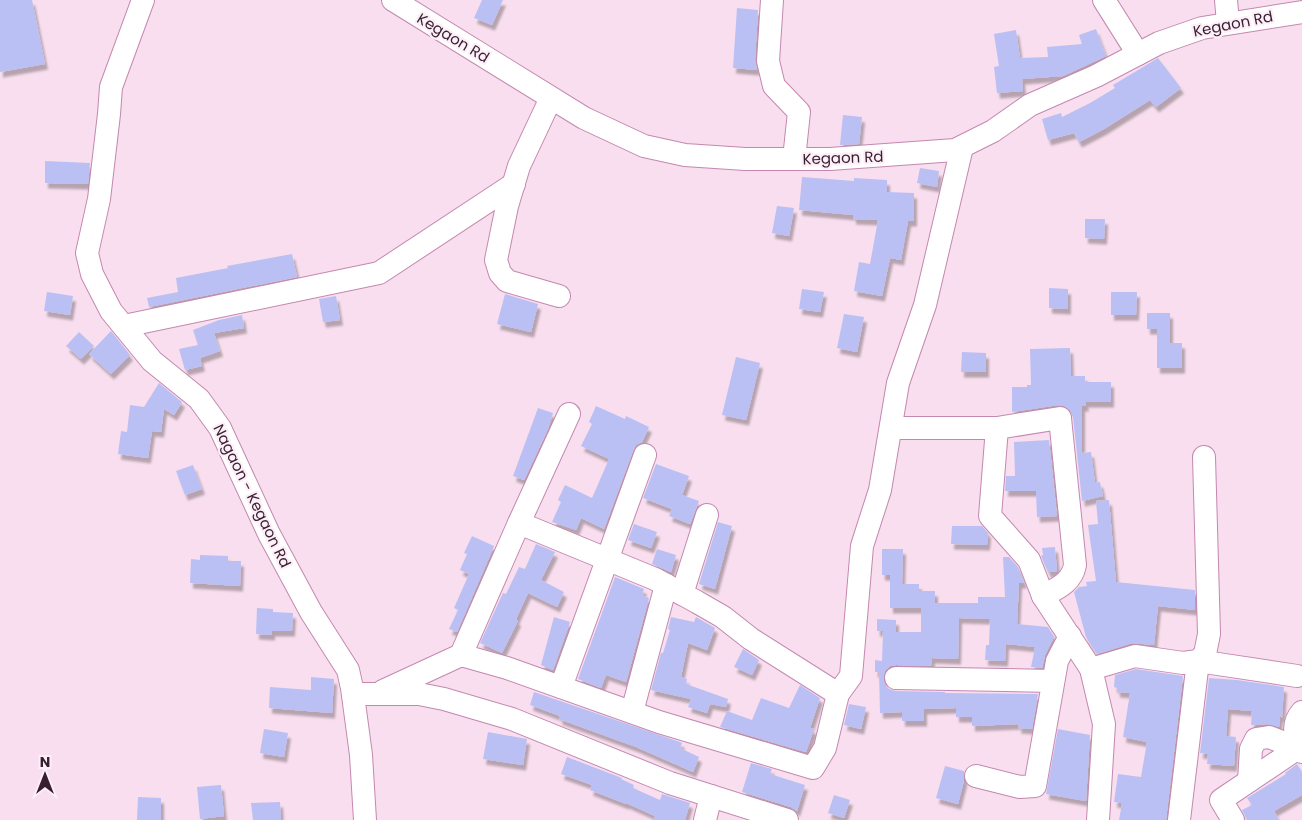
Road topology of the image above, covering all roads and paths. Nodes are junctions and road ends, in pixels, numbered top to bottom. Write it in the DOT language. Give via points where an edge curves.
graph roads {
  1 [pos="143,0"];
  2 [pos="393,0"];
  3 [pos="772,0"];
  4 [pos="1104,0"];
  5 [pos="1226,0"];
  6 [pos="1302,12"];
  7 [pos="1228,23"];
  8 [pos="1138,54"];
  9 [pos="551,98"];
  10 [pos="962,147"];
  11 [pos="794,160"];
  12 [pos="514,184"];
  13 [pos="558,296"];
  14 [pos="124,326"];
  15 [pos="569,414"];
  16 [pos="891,428"];
  17 [pos="997,428"];
  18 [pos="645,455"];
  19 [pos="1204,457"];
  20 [pos="707,515"];
  21 [pos="519,523"];
  22 [pos="607,559"];
  23 [pos="674,590"];
  24 [pos="1043,596"];
  25 [pos="1070,636"];
  26 [pos="461,655"];
  27 [pos="1198,661"];
  28 [pos="1091,669"];
  29 [pos="1297,676"];
  30 [pos="896,678"];
  31 [pos="1053,681"];
  32 [pos="561,687"];
  33 [pos="379,693"];
  34 [pos="353,694"];
  35 [pos="838,694"];
  36 [pos="632,712"];
  37 [pos="1302,712"];
  38 [pos="1300,750"];
  39 [pos="976,776"];
  40 [pos="1248,781"];
  41 [pos="711,796"];
  42 [pos="365,820"];
  43 [pos="705,820"];
  44 [pos="787,820"];
  45 [pos="1098,820"];
  46 [pos="1179,820"];
  47 [pos="1233,820"];
  1 -- 14 [label="street, Nagaon - Kegaon Rd" via="111,87 99,199 88,253 92,274"];
  2 -- 9 [label="street, Kegaon Rd"];
  3 -- 11 [label="street" via="768,61 774,86 799,112"];
  4 -- 8 [label="street"];
  5 -- 7 [label="street"];
  6 -- 7 [label="street, Kegaon Rd"];
  7 -- 8 [label="street, Kegaon Rd" via="1202,28"];
  8 -- 10 [label="street, Kegaon Rd" via="1030,105 993,131"];
  9 -- 11 [label="street, Kegaon Rd" via="584,118 644,146 685,155"];
  9 -- 12 [label="street" via="519,166"];
  10 -- 11 [label="street, Kegaon Rd" via="909,154"];
  10 -- 16 [label="street" via="925,305 898,383"];
  12 -- 13 [label="street" via="496,260 500,273 507,281"];
  12 -- 14 [label="street" via="380,273"];
  14 -- 34 [label="street, Nagaon - Kegaon Rd" via="152,361 199,399 220,428 269,534 311,612 348,670"];
  15 -- 21 [label="street"];
  16 -- 17 [label="street"];
  16 -- 35 [label="street" via="880,490 862,546 850,676"];
  17 -- 24 [label="street" via="990,516 1029,560"];
  17 -- 24 [label="street" via="1060,418 1075,565 1073,574 1063,585"];
  18 -- 22 [label="street"];
  19 -- 27 [label="street" via="1209,634 1205,654"];
  20 -- 23 [label="street"];
  21 -- 22 [label="street"];
  21 -- 26 [label="street"];
  22 -- 23 [label="street"];
  22 -- 32 [label="street"];
  23 -- 35 [label="street" via="723,617"];
  23 -- 36 [label="street"];
  24 -- 25 [label="street"];
  25 -- 28 [label="street"];
  25 -- 31 [label="street" via="1057,661"];
  26 -- 32 [label="street"];
  26 -- 33 [label="street"];
  27 -- 28 [label="street" via="1183,663 1135,656"];
  27 -- 29 [label="street"];
  27 -- 46 [label="street"];
  28 -- 45 [label="street" via="1104,724"];
  30 -- 31 [label="street"];
  31 -- 39 [label="street" via="1035,786 1020,786"];
  32 -- 36 [label="street"];
  33 -- 34 [label="street"];
  33 -- 41 [label="street" via="419,694 512,719 670,783"];
  34 -- 42 [label="street, Nagaon - Kegaon Rd"];
  35 -- 36 [label="street" via="825,748 813,768"];
  37 -- 38 [label="street" via="1294,727"];
  38 -- 40 [label="street"];
  38 -- 40 [label="street" via="1269,737 1256,739 1251,749"];
  40 -- 47 [label="street" via="1221,800"];
  41 -- 43 [label="street"];
  41 -- 44 [label="street"];
}
